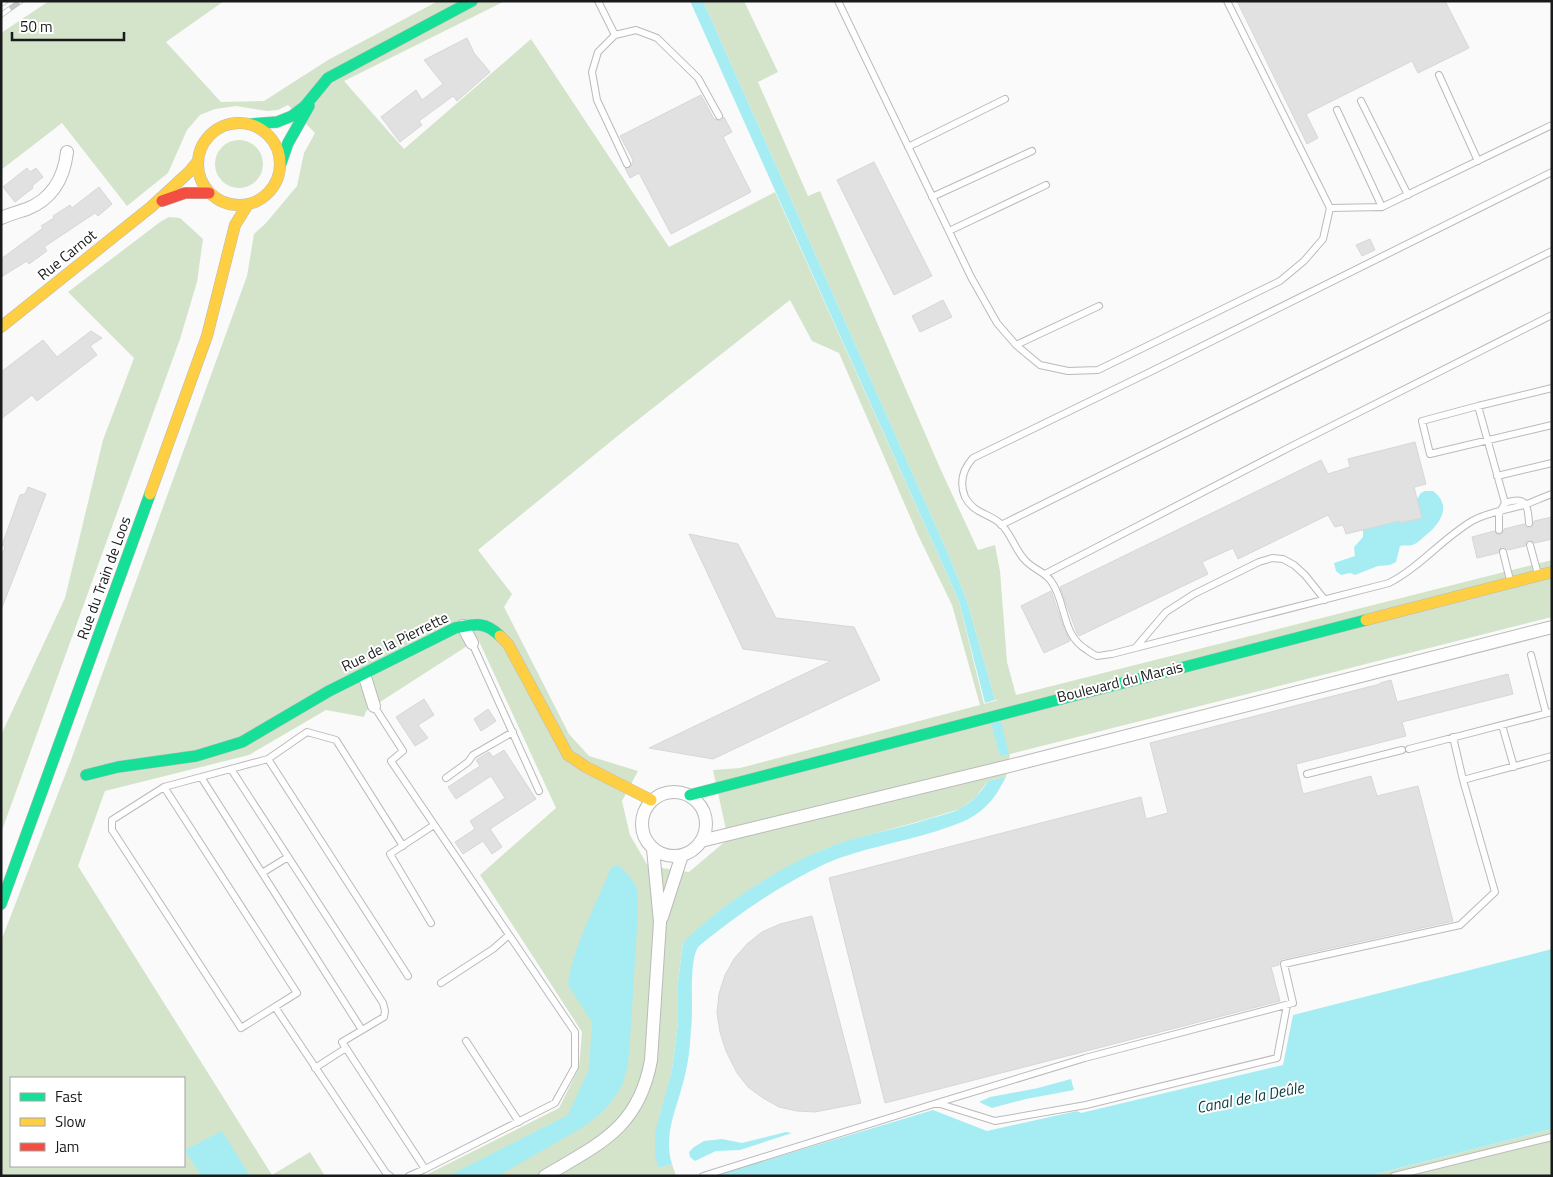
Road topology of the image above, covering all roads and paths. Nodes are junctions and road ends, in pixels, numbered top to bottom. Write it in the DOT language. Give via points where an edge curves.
graph roads {
  1 [pos="472,1"];
  2 [pos="598,1"];
  3 [pos="838,1"];
  4 [pos="1227,1"];
  5 [pos="615,36"];
  6 [pos="1439,75"];
  7 [pos="312,99"];
  8 [pos="1005,99"];
  9 [pos="1361,101"];
  10 [pos="1337,110"];
  11 [pos="719,116"];
  12 [pos="252,124"];
  13 [pos="1552,126"];
  14 [pos="908,147"];
  15 [pos="67,152"];
  16 [pos="1032,152"];
  17 [pos="1478,161"];
  18 [pos="198,162"];
  19 [pos="281,164"];
  20 [pos="627,164"];
  21 [pos="1552,172"];
  22 [pos="1046,185"];
  23 [pos="1408,195"];
  24 [pos="214,196"];
  25 [pos="932,197"];
  26 [pos="248,204"];
  27 [pos="1382,207"];
  28 [pos="151,208"];
  29 [pos="1330,208"];
  30 [pos="1,218"];
  31 [pos="949,231"];
  32 [pos="1552,251"];
  33 [pos="225,259"];
  34 [pos="1099,306"];
  35 [pos="1552,315"];
  36 [pos="1,327"];
  37 [pos="1016,345"];
  38 [pos="1552,388"];
  39 [pos="1478,406"];
  40 [pos="1552,425"];
  41 [pos="1487,440"];
  42 [pos="1552,462"];
  43 [pos="1497,476"];
  44 [pos="1552,494"];
  45 [pos="1526,504"];
  46 [pos="1503,506"];
  47 [pos="1528,522"];
  48 [pos="1001,525"];
  49 [pos="1499,530"];
  50 [pos="1530,545"];
  51 [pos="1503,552"];
  52 [pos="1552,572"];
  53 [pos="1045,574"];
  54 [pos="1538,575"];
  55 [pos="1510,582"];
  56 [pos="1325,600"];
  57 [pos="463,626"];
  58 [pos="1552,626"];
  59 [pos="472,642"];
  60 [pos="1135,648"];
  61 [pos="1531,655"];
  62 [pos="364,674"];
  63 [pos="374,706"];
  64 [pos="1549,713"];
  65 [pos="1502,725"];
  66 [pos="513,732"];
  67 [pos="1452,737"];
  68 [pos="1552,756"];
  69 [pos="268,759"];
  70 [pos="1514,766"];
  71 [pos="231,769"];
  72 [pos="1307,774"];
  73 [pos="86,775"];
  74 [pos="201,777"];
  75 [pos="446,778"];
  76 [pos="1463,780"];
  77 [pos="164,787"];
  78 [pos="539,791"];
  79 [pos="690,795"];
  80 [pos="651,800"];
  81 [pos="434,825"];
  82 [pos="701,841"];
  83 [pos="403,846"];
  84 [pos="653,849"];
  85 [pos="682,855"];
  86 [pos="288,857"];
  87 [pos="262,873"];
  88 [pos="1,904"];
  89 [pos="660,922"];
  90 [pos="431,923"];
  91 [pos="509,935"];
  92 [pos="408,976"];
  93 [pos="441,983"];
  94 [pos="1287,1005"];
  95 [pos="275,1007"];
  96 [pos="362,1030"];
  97 [pos="466,1041"];
  98 [pos="346,1048"];
  99 [pos="315,1068"];
  100 [pos="937,1103"];
  101 [pos="518,1122"];
  102 [pos="1552,1137"];
  103 [pos="425,1169"];
  104 [pos="390,1176"];
  105 [pos="409,1176"];
  106 [pos="545,1176"];
  107 [pos="703,1176"];
  108 [pos="1394,1176"];
  1 -- 7 [label="street" via="333,76 324,82"];
  2 -- 5 [label="lane"];
  3 -- 14 [label="lane"];
  4 -- 29 [label="lane"];
  5 -- 11 [label="lane" via="636,30 657,38 698,78"];
  5 -- 20 [label="lane" via="598,52 592,72 597,100"];
  6 -- 17 [label="lane"];
  7 -- 12 [label="street" via="285,119 269,124"];
  7 -- 19 [label="street" via="288,143"];
  8 -- 14 [label="lane"];
  9 -- 23 [label="lane"];
  10 -- 27 [label="lane"];
  12 -- 18 [label="street" via="232,123 214,131 204,142"];
  12 -- 19 [label="street" via="273,139"];
  13 -- 17 [label="lane"];
  14 -- 25 [label="lane"];
  15 -- 30 [label="street" via="64,170 53,191 38,203"];
  16 -- 25 [label="lane"];
  17 -- 23 [label="lane"];
  18 -- 24 [label="street" via="204,185"];
  18 -- 28 [label="street, Rue Carnot"];
  19 -- 26 [label="street" via="278,179 270,192"];
  21 -- 48 [label="lane" via="973,458 962,475 966,499 979,513"];
  22 -- 31 [label="lane"];
  23 -- 27 [label="lane"];
  24 -- 26 [label="street" via="232,204"];
  24 -- 28 [label="street, Rue Carnot" via="201,191 180,194"];
  24 -- 33 [label="street, Rue du Train de Loos" via="222,218"];
  25 -- 31 [label="lane"];
  26 -- 33 [label="street, Rue du Train de Loos" via="235,225"];
  27 -- 29 [label="lane"];
  28 -- 36 [label="street, Rue Carnot"];
  29 -- 37 [label="lane" via="1323,239 1280,281 1098,370 1068,371 1040,365"];
  31 -- 37 [label="lane" via="996,323"];
  32 -- 48 [label="lane"];
  33 -- 88 [label="street, Rue du Train de Loos" via="207,336"];
  34 -- 37 [label="lane"];
  35 -- 53 [label="lane"];
  38 -- 39 [label="lane"];
  39 -- 41 [label="lane"];
  39 -- 41 [label="lane" via="1422,421 1430,454"];
  40 -- 41 [label="lane"];
  41 -- 43 [label="lane"];
  42 -- 43 [label="lane"];
  43 -- 46 [label="lane"];
  44 -- 45 [label="lane"];
  45 -- 46 [label="lane"];
  45 -- 47 [label="lane"];
  46 -- 49 [label="lane" via="1499,514"];
  46 -- 56 [label="lane" via="1453,533 1403,576 1389,583"];
  48 -- 53 [label="lane" via="1022,558"];
  50 -- 54 [label="lane"];
  51 -- 55 [label="lane"];
  52 -- 54 [label="street, Boulevard du Marais"];
  53 -- 60 [label="lane" via="1058,596 1070,633 1082,647 1096,656"];
  54 -- 55 [label="street, Boulevard du Marais"];
  55 -- 79 [label="street, Boulevard du Marais"];
  56 -- 60 [label="lane"];
  56 -- 60 [label="lane" via="1294,565 1272,558 1194,594 1166,612"];
  57 -- 59 [label="street"];
  57 -- 62 [label="street, Rue de la Pierrette"];
  57 -- 80 [label="street, Rue de la Pierrette" via="474,624 492,628 508,644 568,755 580,765"];
  58 -- 82 [label="street" via="1021,763"];
  59 -- 66 [label="lane"];
  61 -- 64 [label="lane"];
  62 -- 63 [label="street"];
  62 -- 73 [label="street, Rue de la Pierrette" via="242,742 196,756"];
  63 -- 81 [label="lane" via="404,751 391,761"];
  64 -- 65 [label="lane"];
  65 -- 67 [label="lane"];
  65 -- 70 [label="lane"];
  66 -- 75 [label="lane" via="473,755"];
  66 -- 78 [label="lane"];
  67 -- 72 [label="lane"];
  67 -- 76 [label="lane"];
  68 -- 70 [label="lane"];
  69 -- 71 [label="lane"];
  69 -- 83 [label="lane" via="307,732 336,740"];
  69 -- 92 [label="lane"];
  70 -- 76 [label="lane"];
  71 -- 74 [label="lane"];
  71 -- 86 [label="lane"];
  74 -- 77 [label="lane"];
  74 -- 87 [label="lane"];
  76 -- 94 [label="lane" via="1495,892 1460,925 1284,964 1293,1003"];
  77 -- 95 [label="lane" via="297,993"];
  77 -- 95 [label="lane" via="112,820 112,830 241,1028"];
  79 -- 80 [label="street" via="669,791"];
  79 -- 82 [label="street" via="705,816 706,831"];
  80 -- 84 [label="street" via="644,809 641,825 645,840"];
  81 -- 83 [label="lane"];
  81 -- 91 [label="lane"];
  82 -- 85 [label="street" via="696,848"];
  83 -- 90 [label="lane" via="390,854"];
  84 -- 85 [label="street" via="661,854"];
  84 -- 89 [label="street"];
  85 -- 89 [label="street"];
  86 -- 87 [label="lane"];
  86 -- 96 [label="lane" via="382,1003 384,1017"];
  87 -- 96 [label="lane"];
  89 -- 106 [label="street" via="647,1081 625,1121 611,1135"];
  91 -- 93 [label="lane"];
  91 -- 101 [label="lane" via="575,1032 575,1067 556,1103"];
  94 -- 100 [label="lane" via="1085,1058"];
  94 -- 100 [label="lane" via="1277,1058 1086,1105 995,1121"];
  95 -- 99 [label="lane"];
  96 -- 98 [label="lane" via="342,1042"];
  97 -- 101 [label="lane"];
  98 -- 99 [label="lane"];
  98 -- 103 [label="lane"];
  99 -- 104 [label="lane"];
  100 -- 107 [label="lane"];
  101 -- 103 [label="lane"];
  102 -- 108 [label="lane"];
  103 -- 105 [label="lane"];
}
